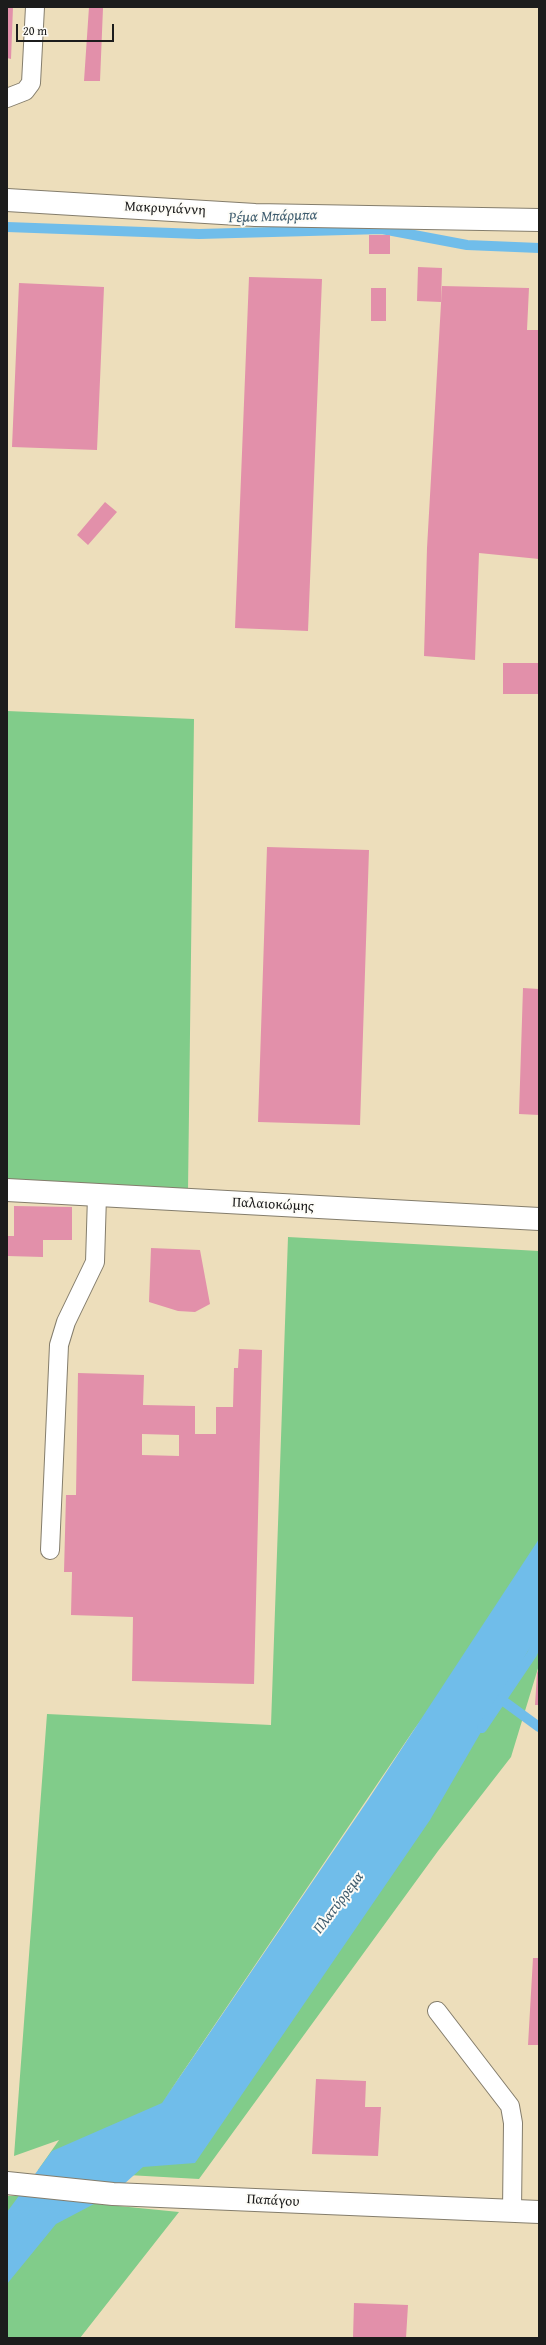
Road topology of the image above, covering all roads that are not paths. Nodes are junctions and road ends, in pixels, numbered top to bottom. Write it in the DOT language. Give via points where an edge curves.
graph roads {
  1 [pos="35,7"];
  2 [pos="7,98"];
  3 [pos="7,200"];
  4 [pos="539,220"];
  5 [pos="7,1190"];
  6 [pos="97,1196"];
  7 [pos="539,1219"];
  8 [pos="50,1550"];
  9 [pos="438,2011"];
  10 [pos="7,2183"];
  11 [pos="512,2211"];
  12 [pos="539,2212"];
  1 -- 2 [label="lane" via="31,83 25,91"];
  3 -- 4 [label="street, Μακρυγιάννη" via="254,215"];
  5 -- 6 [label="street, Παλαιοκώμης"];
  6 -- 7 [label="street, Παλαιοκώμης"];
  6 -- 8 [label="lane" via="94,1262 66,1322 59,1345"];
  9 -- 11 [label="lane" via="510,2106 513,2123"];
  10 -- 11 [label="street, Παπάγου" via="113,2194"];
  11 -- 12 [label="street, Παπάγου"];
}
